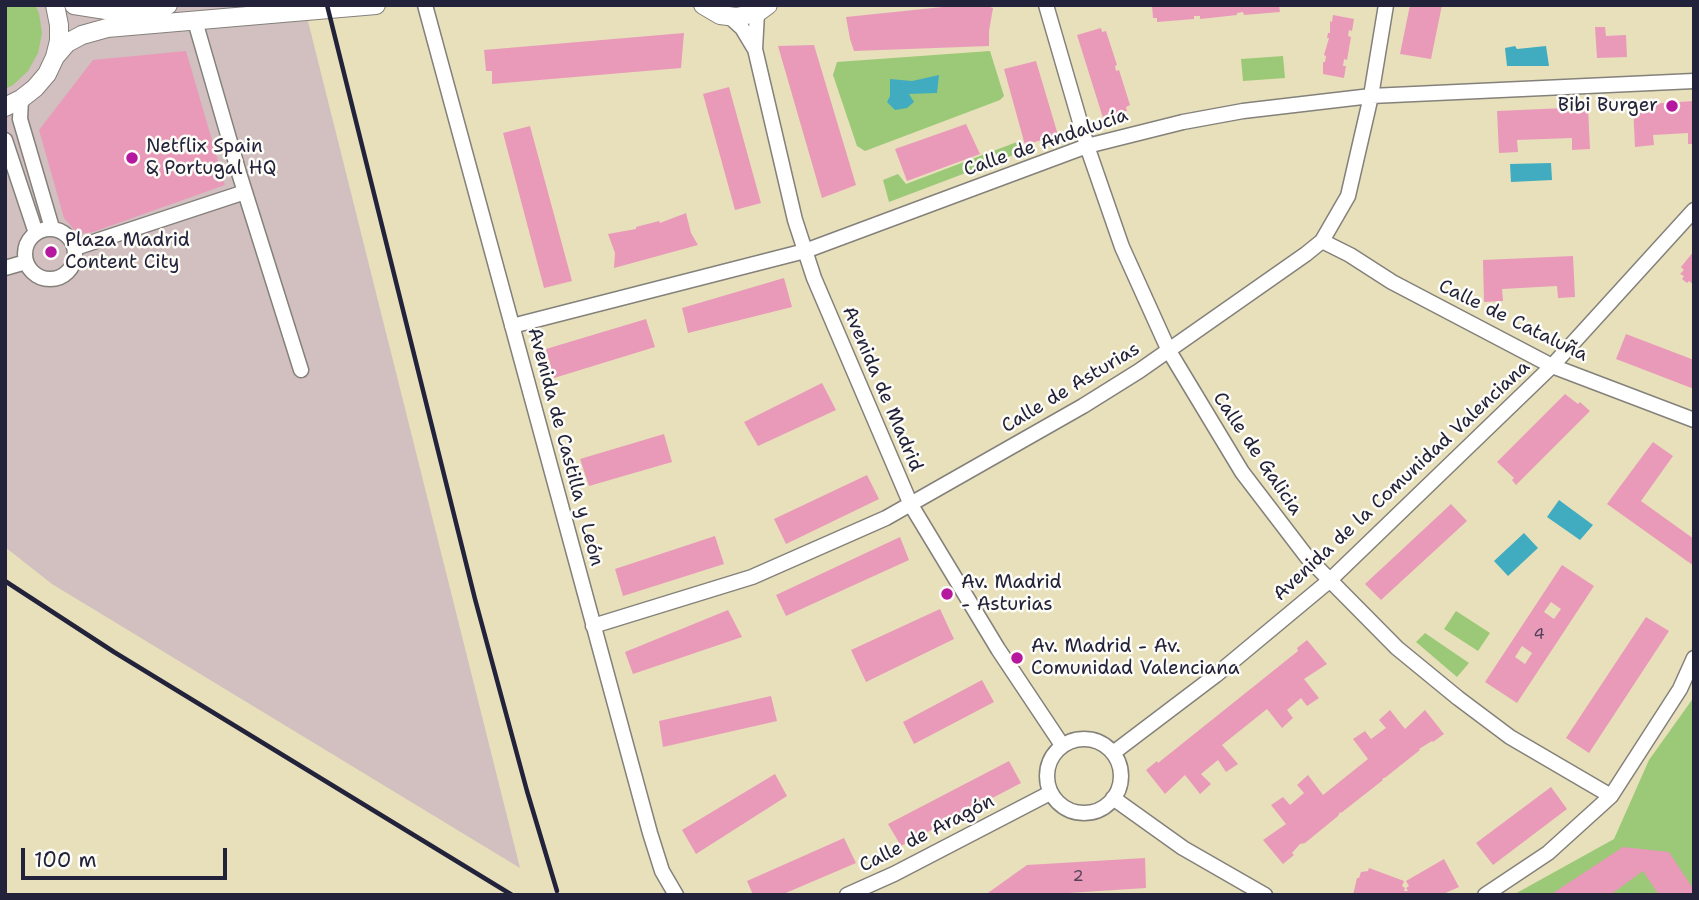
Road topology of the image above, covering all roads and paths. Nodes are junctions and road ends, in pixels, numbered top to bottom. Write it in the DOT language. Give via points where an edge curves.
graph roads {
  1 [pos="55,5"];
  2 [pos="74,5"];
  3 [pos="168,5"];
  4 [pos="376,5"];
  5 [pos="425,5"];
  6 [pos="704,5"];
  7 [pos="1046,5"];
  8 [pos="1386,5"];
  9 [pos="763,9"];
  10 [pos="730,17"];
  11 [pos="195,21"];
  12 [pos="755,49"];
  13 [pos="55,57"];
  14 [pos="1694,81"];
  15 [pos="1371,96"];
  16 [pos="13,103"];
  17 [pos="5,140"];
  18 [pos="1087,146"];
  19 [pos="245,192"];
  20 [pos="1694,211"];
  21 [pos="52,228"];
  22 [pos="36,233"];
  23 [pos="1322,241"];
  24 [pos="75,248"];
  25 [pos="805,251"];
  26 [pos="26,261"];
  27 [pos="5,268"];
  28 [pos="512,326"];
  29 [pos="1168,351"];
  30 [pos="1552,366"];
  31 [pos="300,370"];
  32 [pos="1694,419"];
  33 [pos="911,505"];
  34 [pos="1329,581"];
  35 [pos="593,626"];
  36 [pos="1694,657"];
  37 [pos="1062,746"];
  38 [pos="1113,753"];
  39 [pos="1049,793"];
  40 [pos="1611,796"];
  41 [pos="1113,798"];
  42 [pos="676,895"];
  43 [pos="848,895"];
  44 [pos="1265,895"];
  45 [pos="1485,895"];
  1 -- 13 [label="street" via="59,25"];
  2 -- 3 [label="street" via="106,10"];
  4 -- 11 [label="street"];
  5 -- 28 [label="street, Avenida de Castilla y León"];
  6 -- 10 [label="street"];
  7 -- 18 [label="street, Calle de Galicia"];
  8 -- 15 [label="street, Calle de Asturias"];
  9 -- 10 [label="street"];
  9 -- 12 [label="street, Avenida de Madrid"];
  10 -- 12 [label="street"];
  11 -- 13 [label="street" via="93,31 67,43"];
  11 -- 19 [label="street"];
  12 -- 25 [label="street, Avenida de Madrid"];
  13 -- 16 [label="street" via="35,88"];
  14 -- 15 [label="street, Calle de Andalucía"];
  15 -- 18 [label="street, Calle de Andalucía" via="1243,111"];
  15 -- 23 [label="street, Calle de Asturias" via="1348,196"];
  16 -- 21 [label="street"];
  17 -- 22 [label="street"];
  18 -- 25 [label="street, Calle de Andalucía"];
  18 -- 29 [label="street, Calle de Galicia" via="1122,247"];
  19 -- 24 [label="street"];
  19 -- 31 [label="street"];
  20 -- 30 [label="street, Avenida de la Comunidad Valenciana"];
  21 -- 22 [label="street"];
  21 -- 24 [label="street" via="67,234"];
  22 -- 26 [label="street" via="26,245"];
  23 -- 29 [label="street, Calle de Asturias"];
  23 -- 30 [label="street, Calle de Cataluña"];
  24 -- 26 [label="street" via="74,265 59,278 41,278"];
  25 -- 28 [label="street, Calle de Andalucía"];
  25 -- 33 [label="street, Avenida de Madrid"];
  26 -- 27 [label="street"];
  28 -- 35 [label="street, Avenida de Castilla y León"];
  29 -- 33 [label="street, Calle de Asturias"];
  29 -- 34 [label="street, Calle de Galicia" via="1242,472"];
  30 -- 32 [label="street, Calle de Cataluña"];
  30 -- 34 [label="street, Avenida de la Comunidad Valenciana"];
  33 -- 35 [label="street, Calle de Asturias" via="752,577"];
  33 -- 37 [label="street, Avenida de Madrid"];
  34 -- 38 [label="street, Avenida de la Comunidad Valenciana"];
  34 -- 40 [label="street, Calle de Galicia" via="1397,648 1458,698 1510,737"];
  35 -- 42 [label="street, Avenida de Castilla y León" via="654,846"];
  36 -- 40 [label="street" via="1679,690"];
  37 -- 38 [label="street" via="1084,738 1096,740"];
  37 -- 39 [label="street" via="1048,766"];
  38 -- 41 [label="street" via="1121,776"];
  39 -- 41 [label="street" via="1076,812 1100,809"];
  39 -- 43 [label="street, Calle de Aragón"];
  40 -- 45 [label="street" via="1548,853"];
  41 -- 44 [label="street" via="1183,848"];
}
